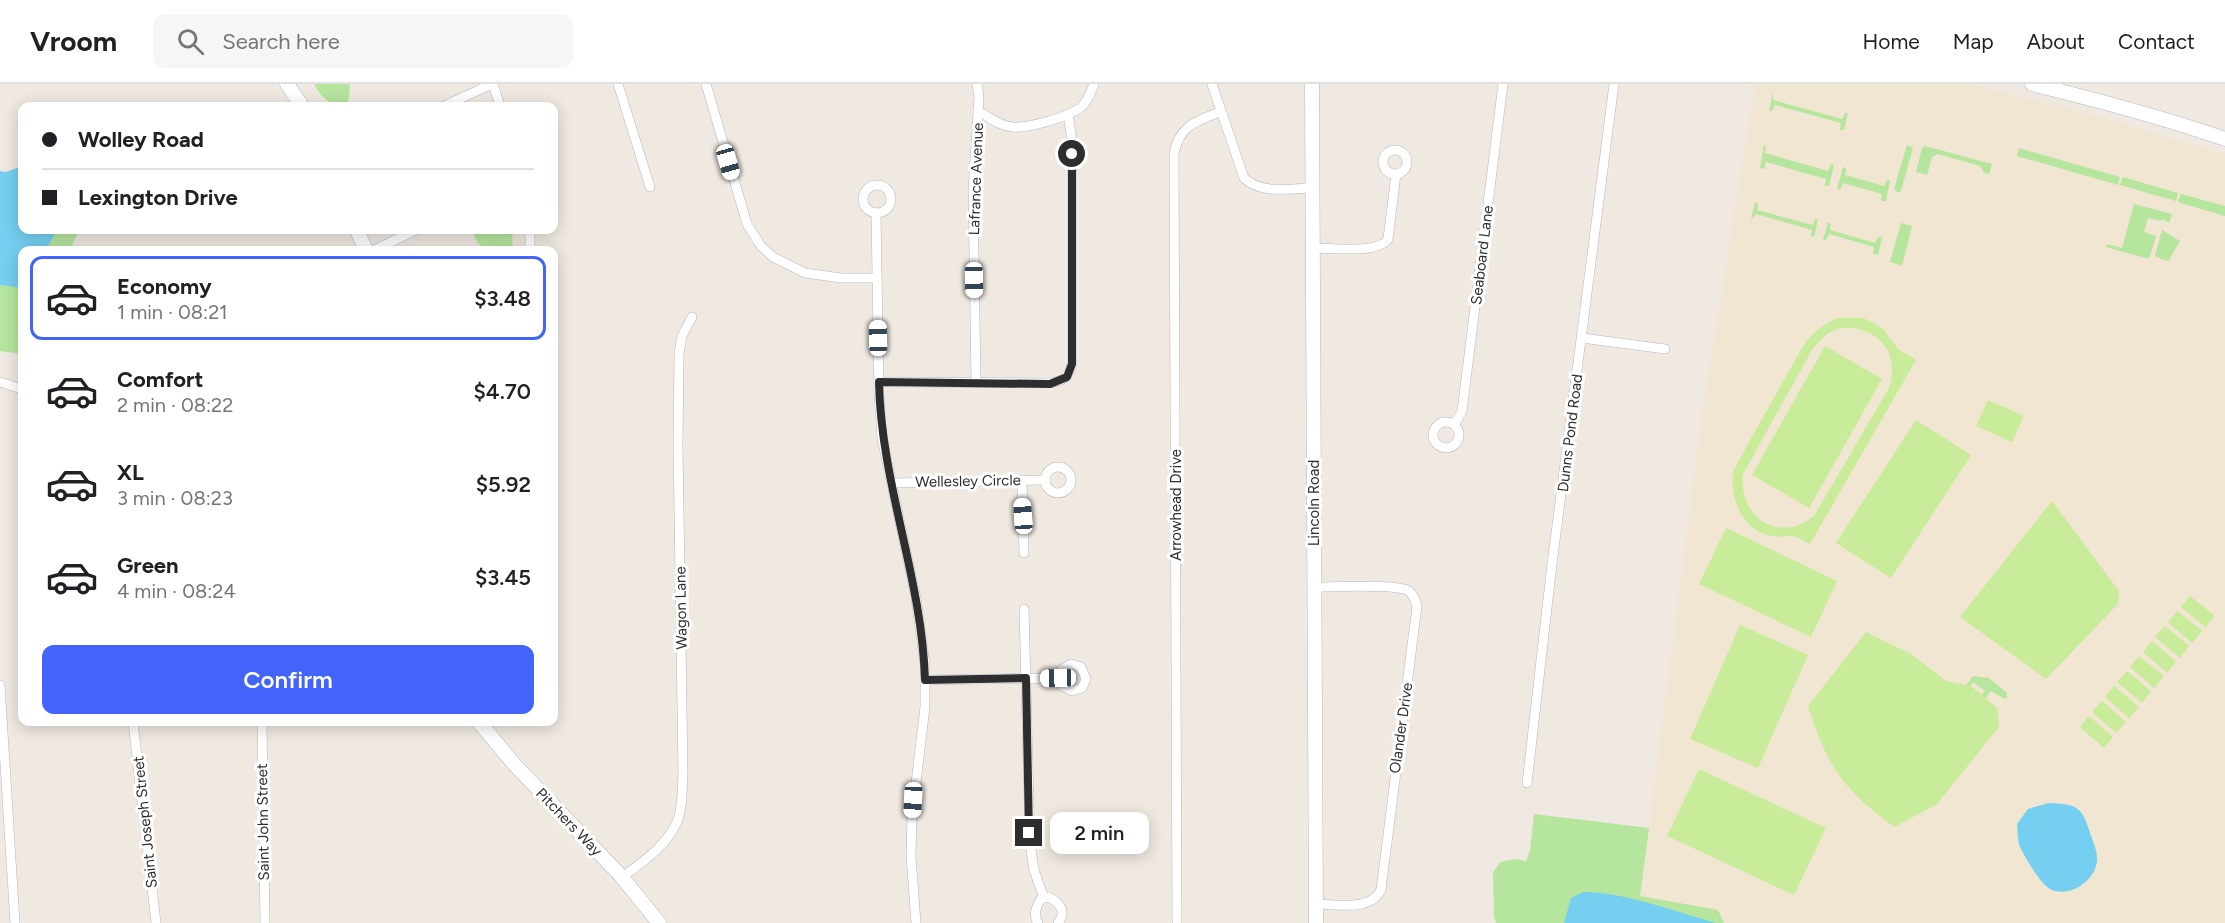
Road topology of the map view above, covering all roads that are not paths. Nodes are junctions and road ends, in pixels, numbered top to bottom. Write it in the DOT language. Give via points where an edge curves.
graph roads {
  1 [pos="287,84"];
  2 [pos="492,84"];
  3 [pos="618,84"];
  4 [pos="706,84"];
  5 [pos="977,84"];
  6 [pos="1094,84"];
  7 [pos="1212,84"];
  8 [pos="1312,84"];
  9 [pos="1503,84"];
  10 [pos="1614,84"];
  11 [pos="2032,84"];
  12 [pos="299,102"];
  13 [pos="453,102"];
  14 [pos="499,102"];
  15 [pos="978,111"];
  16 [pos="1220,112"];
  17 [pos="1068,114"];
  18 [pos="2225,140"];
  19 [pos="1396,174"];
  20 [pos="650,187"];
  21 [pos="1313,188"];
  22 [pos="876,213"];
  23 [pos="408,234"];
  24 [pos="382,246"];
  25 [pos="1313,248"];
  26 [pos="877,278"];
  27 [pos="692,317"];
  28 [pos="1582,339"];
  29 [pos="1665,349"];
  30 [pos="0,382"];
  31 [pos="879,382"];
  32 [pos="976,382"];
  33 [pos="18,388"];
  34 [pos="1455,424"];
  35 [pos="1022,480"];
  36 [pos="1045,480"];
  37 [pos="891,483"];
  38 [pos="1024,553"];
  39 [pos="1315,587"];
  40 [pos="1024,609"];
  41 [pos="1026,678"];
  42 [pos="1058,678"];
  43 [pos="925,680"];
  44 [pos="0,685"];
  45 [pos="133,726"];
  46 [pos="262,726"];
  47 [pos="482,726"];
  48 [pos="1527,783"];
  49 [pos="622,877"];
  50 [pos="1044,898"];
  51 [pos="1316,904"];
  52 [pos="15,923"];
  53 [pos="156,923"];
  54 [pos="265,923"];
  55 [pos="659,923"];
  56 [pos="916,923"];
  57 [pos="1038,923"];
  58 [pos="1058,923"];
  59 [pos="1177,923"];
  60 [pos="1316,923"];
  1 -- 12 [label="street"];
  2 -- 13 [label="street"];
  2 -- 14 [label="street"];
  3 -- 20 [label="street"];
  4 -- 26 [label="street" via="747,224 761,246 805,273"];
  5 -- 15 [label="street, Lafrance Avenue"];
  6 -- 17 [label="street" via="1084,104"];
  7 -- 16 [label="street"];
  8 -- 21 [label="street, Lincoln Road"];
  9 -- 34 [label="street, Seaboard Lane" via="1462,411"];
  10 -- 28 [label="street, Dunns Pond Road"];
  11 -- 18 [label="street" via="2133,110"];
  15 -- 17 [label="street" via="1011,127"];
  15 -- 32 [label="street, Lafrance Avenue" via="973,213"];
  16 -- 21 [label="street" via="1241,174 1248,182 1273,189"];
  16 -- 59 [label="street, Arrowhead Drive" via="1183,130 1174,154"];
  17 -- 32 [label="street" via="1072,140 1070,373 1050,384"];
  19 -- 25 [label="street" via="1389,239 1385,244 1374,248"];
  21 -- 25 [label="street, Lincoln Road"];
  22 -- 26 [label="street"];
  23 -- 24 [label="street"];
  25 -- 39 [label="street, Lincoln Road"];
  26 -- 31 [label="street"];
  27 -- 49 [label="street, Wagon Lane" via="682,336 679,354 681,806 676,825 665,840"];
  28 -- 29 [label="street"];
  28 -- 48 [label="street, Dunns Pond Road"];
  30 -- 33 [label="street"];
  31 -- 32 [label="street"];
  31 -- 37 [label="street" via="881,431"];
  35 -- 36 [label="street, Wellesley Circle"];
  35 -- 37 [label="street, Wellesley Circle"];
  35 -- 38 [label="street"];
  37 -- 43 [label="street" via="916,598"];
  39 -- 51 [label="street, Lincoln Road"];
  39 -- 51 [label="street, Olander Drive" via="1406,590 1417,606 1381,890 1366,903"];
  40 -- 41 [label="street"];
  41 -- 42 [label="street"];
  41 -- 43 [label="street"];
  41 -- 50 [label="street" via="1031,851"];
  43 -- 56 [label="street" via="912,816"];
  44 -- 52 [label="street"];
  45 -- 53 [label="street, Saint Joseph Street"];
  46 -- 54 [label="street, Saint John Street"];
  47 -- 49 [label="street, Pitchers Way"];
  49 -- 55 [label="street, Pitchers Way"];
  50 -- 57 [label="street" via="1036,909"];
  50 -- 58 [label="street" via="1051,898 1060,906 1063,914"];
  51 -- 60 [label="street, Lincoln Road"];
}
